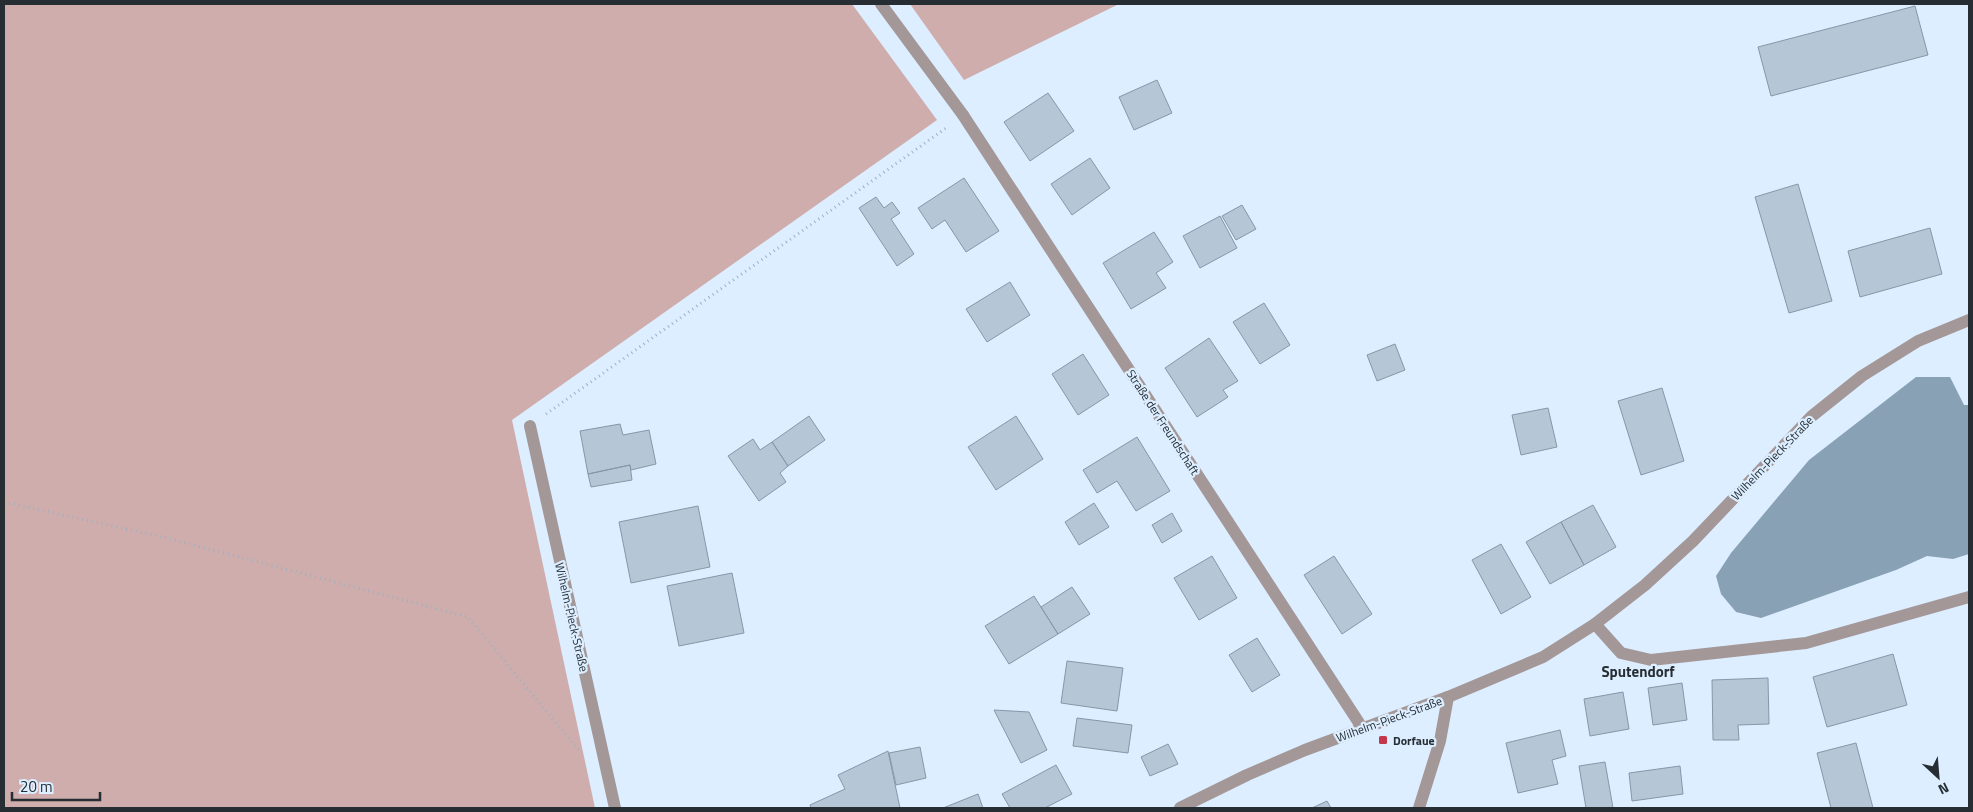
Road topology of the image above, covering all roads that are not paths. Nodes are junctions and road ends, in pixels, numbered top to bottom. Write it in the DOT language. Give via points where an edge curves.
graph roads {
  1 [pos="881,4"];
  2 [pos="1969,320"];
  3 [pos="530,426"];
  4 [pos="1969,597"];
  5 [pos="1595,624"];
  6 [pos="1448,697"];
  7 [pos="1362,729"];
  8 [pos="615,808"];
  9 [pos="1180,808"];
  10 [pos="1419,808"];
  1 -- 7 [label="street, Straße der Freundschaft" via="963,115"];
  2 -- 5 [label="street, Wilhelm-Pieck-Straße" via="1918,341 1862,376 1812,416 1693,541 1645,585"];
  3 -- 8 [label="street, Wilhelm-Pieck-Straße"];
  4 -- 5 [label="street" via="1806,643 1651,660 1620,653"];
  5 -- 6 [label="street, Wilhelm-Pieck-Straße" via="1543,657"];
  6 -- 7 [label="street, Wilhelm-Pieck-Straße"];
  6 -- 10 [label="street" via="1440,741"];
  7 -- 9 [label="street, Wilhelm-Pieck-Straße" via="1255,771"];
}
